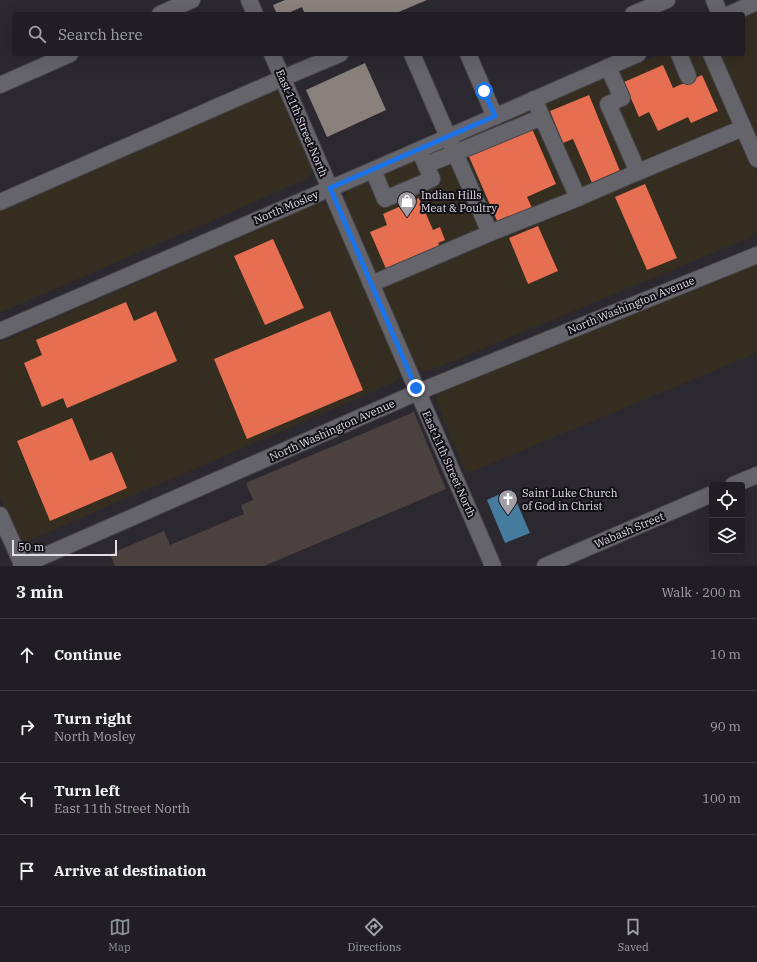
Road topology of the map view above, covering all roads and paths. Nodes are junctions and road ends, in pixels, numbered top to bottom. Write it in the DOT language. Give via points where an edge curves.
graph roads {
  1 [pos="192,0"];
  2 [pos="249,0"];
  3 [pos="714,0"];
  4 [pos="757,2"];
  5 [pos="661,6"];
  6 [pos="165,12"];
  7 [pos="254,12"];
  8 [pos="640,12"];
  9 [pos="719,12"];
  10 [pos="734,12"];
  11 [pos="65,56"];
  12 [pos="273,56"];
  13 [pos="335,56"];
  14 [pos="413,56"];
  15 [pos="469,56"];
  16 [pos="628,56"];
  17 [pos="680,56"];
  18 [pos="711,56"];
  19 [pos="608,67"];
  20 [pos="688,76"];
  21 [pos="282,78"];
  22 [pos="0,85"];
  23 [pos="534,99"];
  24 [pos="501,114"];
  25 [pos="542,117"];
  26 [pos="514,128"];
  27 [pos="743,128"];
  28 [pos="448,137"];
  29 [pos="419,150"];
  30 [pos="454,153"];
  31 [pos="757,159"];
  32 [pos="426,165"];
  33 [pos="372,170"];
  34 [pos="638,172"];
  35 [pos="330,188"];
  36 [pos="578,198"];
  37 [pos="0,202"];
  38 [pos="490,233"];
  39 [pos="757,255"];
  40 [pos="371,284"];
  41 [pos="0,331"];
  42 [pos="418,392"];
  43 [pos="757,475"];
  44 [pos="740,482"];
  45 [pos="709,495"];
  46 [pos="0,515"];
  47 [pos="22,566"];
  48 [pos="494,566"];
  49 [pos="545,566"];
  1 -- 6 [label="street"];
  2 -- 7 [label="street"];
  3 -- 9 [label="street"];
  4 -- 10 [label="street"];
  5 -- 8 [label="street"];
  11 -- 22 [label="street"];
  12 -- 21 [label="street, East 11th Street North"];
  13 -- 21 [label="street"];
  14 -- 28 [label="street"];
  15 -- 24 [label="street"];
  16 -- 19 [label="street, North Mosley"];
  17 -- 20 [label="street"];
  18 -- 27 [label="street"];
  19 -- 23 [label="street, North Mosley"];
  19 -- 34 [label="street" via="622,98 608,104"];
  21 -- 35 [label="street, East 11th Street North"];
  21 -- 37 [label="street"];
  23 -- 24 [label="street, North Mosley"];
  23 -- 25 [label="street"];
  24 -- 26 [label="street"];
  24 -- 28 [label="street, North Mosley"];
  25 -- 26 [label="street"];
  25 -- 36 [label="street"];
  26 -- 30 [label="street"];
  27 -- 31 [label="street"];
  27 -- 34 [label="street"];
  28 -- 29 [label="street, North Mosley"];
  28 -- 30 [label="street"];
  29 -- 32 [label="street"];
  29 -- 33 [label="street, North Mosley"];
  30 -- 32 [label="street"];
  30 -- 38 [label="street"];
  32 -- 33 [label="street" via="432,179 385,199"];
  33 -- 35 [label="street, North Mosley"];
  34 -- 36 [label="street"];
  35 -- 40 [label="street, East 11th Street North"];
  35 -- 41 [label="street, North Mosley"];
  36 -- 38 [label="street"];
  38 -- 40 [label="street"];
  39 -- 42 [label="street, North Washington Avenue"];
  40 -- 42 [label="street, East 11th Street North"];
  42 -- 47 [label="street, North Washington Avenue"];
  42 -- 48 [label="street, East 11th Street North"];
  43 -- 44 [label="street"];
  45 -- 49 [label="street, Wabash Street"];
  46 -- 47 [label="street"];
}
